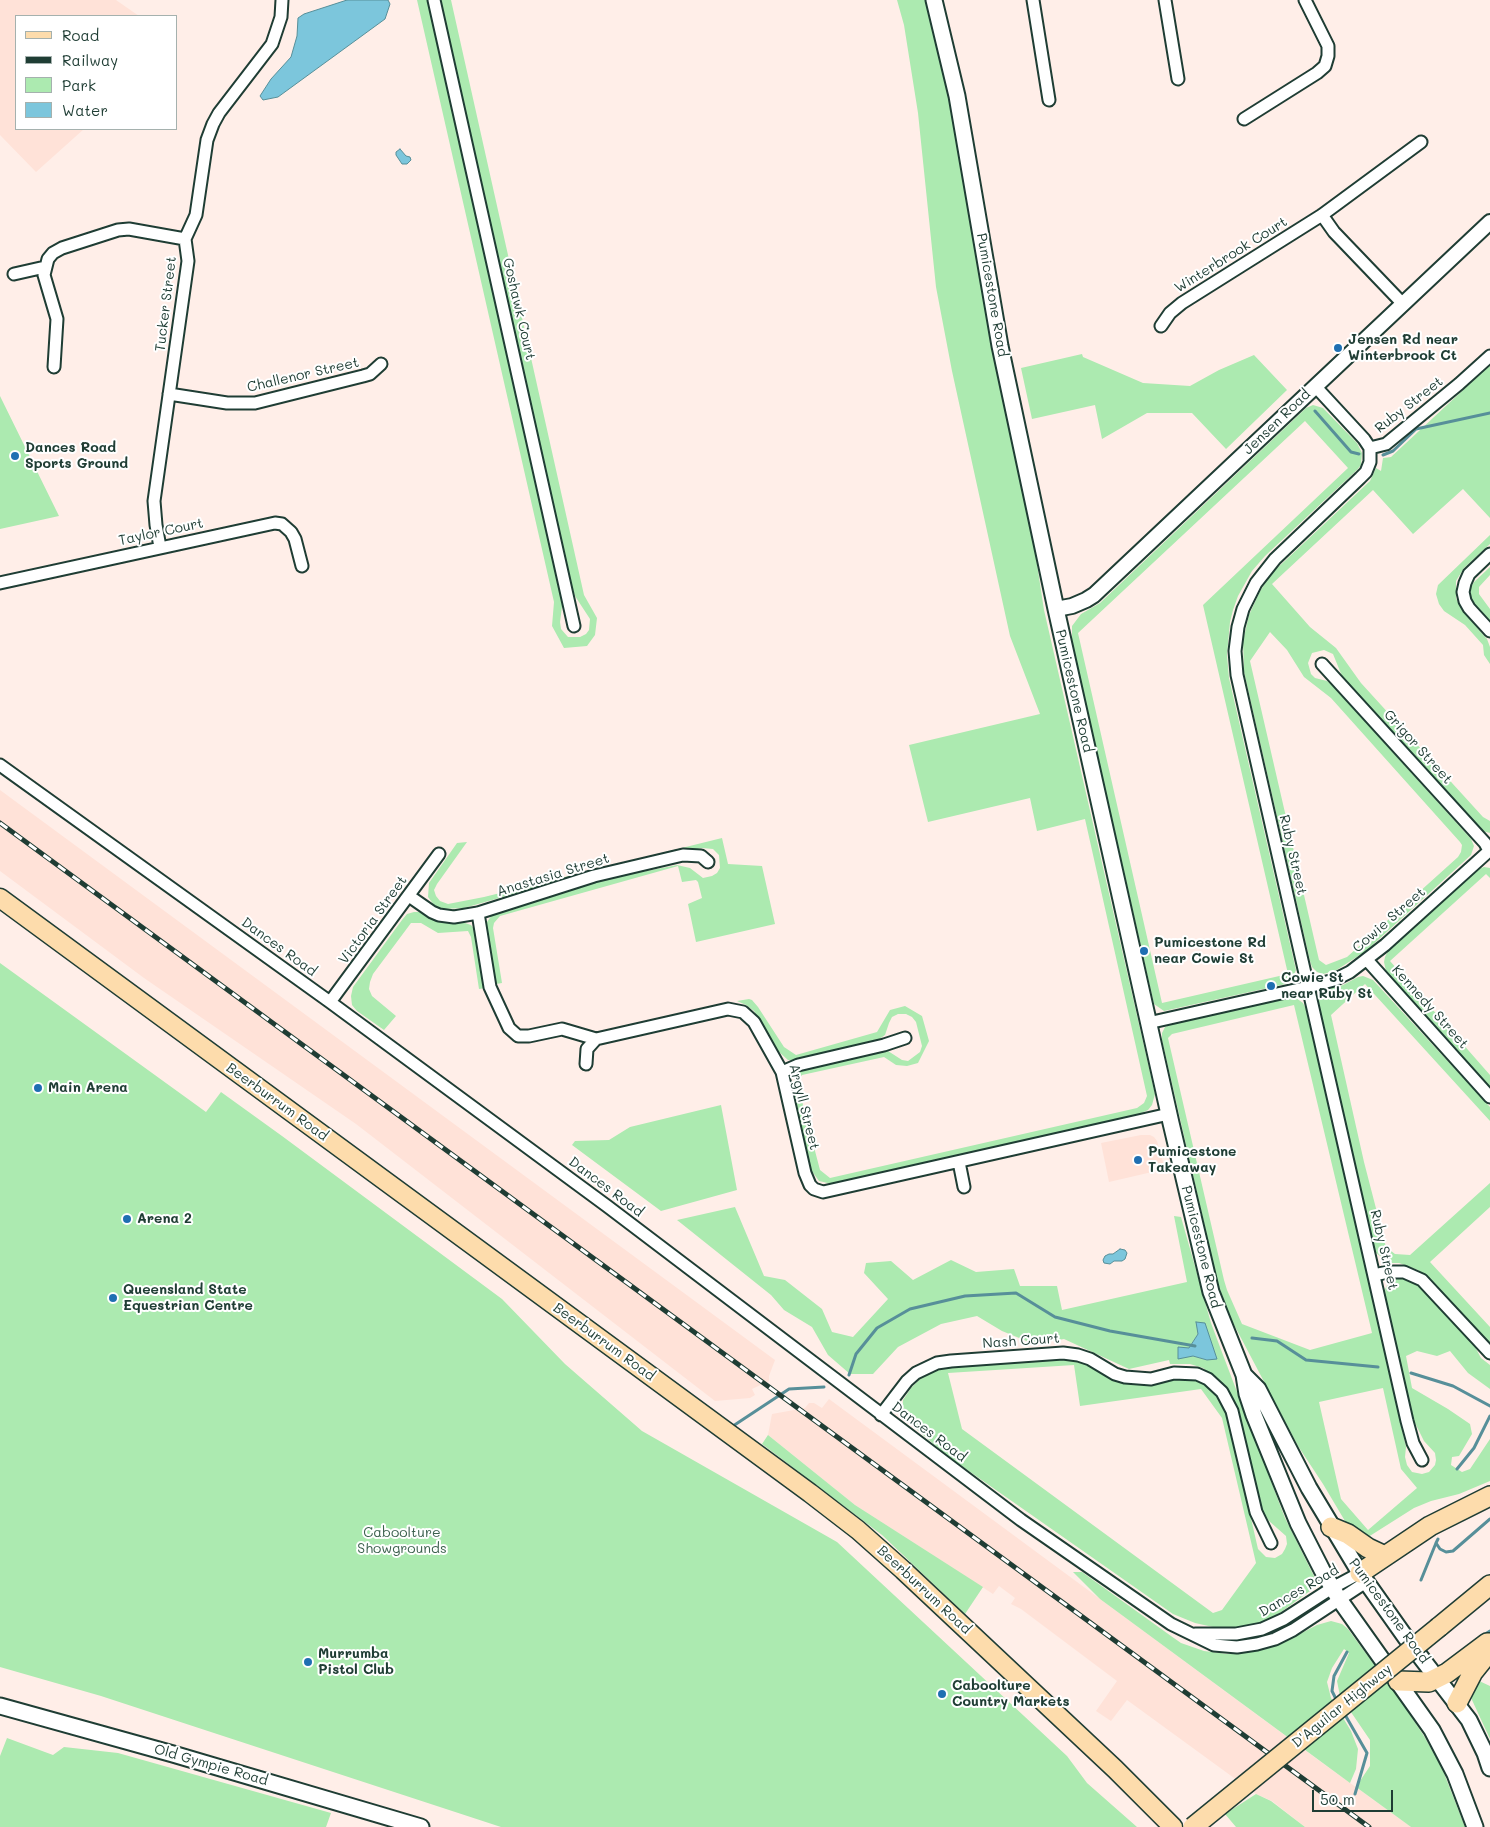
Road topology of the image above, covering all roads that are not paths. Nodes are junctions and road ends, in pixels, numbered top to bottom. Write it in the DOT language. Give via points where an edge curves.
graph roads {
  1 [pos="282,0"];
  2 [pos="434,0"];
  3 [pos="934,0"];
  4 [pos="1033,0"];
  5 [pos="1165,0"];
  6 [pos="1304,0"];
  7 [pos="1178,79"];
  8 [pos="1049,100"];
  9 [pos="1244,119"];
  10 [pos="1421,142"];
  11 [pos="1322,214"];
  12 [pos="1490,222"];
  13 [pos="185,239"];
  14 [pos="45,267"];
  15 [pos="14,274"];
  16 [pos="1403,304"];
  17 [pos="1160,326"];
  18 [pos="1490,356"];
  19 [pos="381,364"];
  20 [pos="54,367"];
  21 [pos="1315,386"];
  22 [pos="169,394"];
  23 [pos="1370,448"];
  24 [pos="160,547"];
  25 [pos="1490,554"];
  26 [pos="302,566"];
  27 [pos="0,583"];
  28 [pos="1056,609"];
  29 [pos="574,626"];
  30 [pos="1490,631"];
  31 [pos="1322,664"];
  32 [pos="0,765"];
  33 [pos="1490,851"];
  34 [pos="439,854"];
  35 [pos="708,862"];
  36 [pos="409,896"];
  37 [pos="0,898"];
  38 [pos="478,913"];
  39 [pos="1367,960"];
  40 [pos="1308,987"];
  41 [pos="330,1002"];
  42 [pos="1148,1023"];
  43 [pos="906,1038"];
  44 [pos="596,1039"];
  45 [pos="586,1064"];
  46 [pos="782,1072"];
  47 [pos="1490,1097"];
  48 [pos="1169,1114"];
  49 [pos="958,1162"];
  50 [pos="964,1187"];
  51 [pos="1374,1275"];
  52 [pos="1490,1353"];
  53 [pos="1244,1375"];
  54 [pos="881,1415"];
  55 [pos="1422,1460"];
  56 [pos="1490,1496"];
  57 [pos="1331,1527"];
  58 [pos="1271,1543"];
  59 [pos="1385,1556"];
  60 [pos="1363,1578"];
  61 [pos="1490,1585"];
  62 [pos="1336,1594"];
  63 [pos="1490,1643"];
  64 [pos="1490,1650"];
  65 [pos="1437,1678"];
  66 [pos="1398,1682"];
  67 [pos="1457,1704"];
  68 [pos="0,1706"];
  69 [pos="1490,1768"];
  70 [pos="422,1827"];
  71 [pos="1173,1827"];
  72 [pos="1193,1827"];
  73 [pos="1475,1827"];
  1 -- 13 [label="street, Tucker Street" via="281,17 272,44 212,124 196,215"];
  2 -- 29 [label="street, Goshawk Court"];
  3 -- 28 [label="main road, Pumicestone Road" via="957,96 1000,346"];
  4 -- 8 [label="street"];
  5 -- 7 [label="street"];
  6 -- 9 [label="street" via="1328,46 1325,66"];
  10 -- 11 [label="street, Winterbrook Court"];
  11 -- 16 [label="street" via="1334,232"];
  11 -- 17 [label="street, Winterbrook Court" via="1182,303"];
  12 -- 16 [label="street, Jensen Road"];
  13 -- 14 [label="street" via="118,230 62,248 53,253"];
  13 -- 22 [label="street, Tucker Street" via="188,261"];
  14 -- 15 [label="street"];
  14 -- 20 [label="street" via="46,284 57,319"];
  16 -- 21 [label="street, Jensen Road"];
  18 -- 23 [label="street, Ruby Street" via="1386,444"];
  19 -- 22 [label="street, Challenor Street" via="370,374 255,403 227,403"];
  21 -- 23 [label="street"];
  21 -- 28 [label="street, Jensen Road" via="1094,595 1072,606"];
  22 -- 24 [label="street, Tucker Street" via="154,501"];
  23 -- 40 [label="street, Ruby Street" via="1366,472 1261,574 1243,609 1236,643 1240,689"];
  24 -- 26 [label="street, Taylor Court" via="275,523 282,524 295,538"];
  24 -- 27 [label="street, Taylor Court"];
  25 -- 30 [label="street" via="1469,574 1463,592 1469,608"];
  28 -- 42 [label="main road, Pumicestone Road"];
  31 -- 33 [label="street, Grigor Street"];
  32 -- 41 [label="street, Dances Road"];
  33 -- 39 [label="street, Cowie Street"];
  34 -- 36 [label="street, Victoria Street"];
  35 -- 38 [label="street, Anastasia Street" via="701,856 683,855 594,876"];
  36 -- 38 [label="street, Anastasia Street" via="439,915 454,917"];
  36 -- 41 [label="street, Victoria Street"];
  37 -- 71 [label="main road, Beerburrum Road" via="810,1493 882,1551"];
  38 -- 44 [label="street, Argyll Street" via="490,987 509,1028 518,1036 562,1029"];
  39 -- 40 [label="street, Cowie Street" via="1334,980"];
  39 -- 47 [label="street, Kennedy Street"];
  40 -- 42 [label="street, Cowie Street"];
  40 -- 51 [label="street, Ruby Street"];
  41 -- 54 [label="street, Dances Road" via="607,1206"];
  42 -- 48 [label="main road, Pumicestone Road"];
  43 -- 46 [label="street" via="798,1065"];
  44 -- 45 [label="street" via="587,1049"];
  44 -- 46 [label="street, Argyll Street" via="728,1009 736,1010 754,1022"];
  46 -- 49 [label="street, Argyll Street" via="805,1173 814,1189 828,1192"];
  48 -- 49 [label="street, Argyll Street"];
  48 -- 53 [label="main road, Pumicestone Road" via="1211,1292"];
  49 -- 50 [label="street"];
  51 -- 52 [label="street" via="1404,1272 1422,1280"];
  51 -- 55 [label="street, Ruby Street" via="1410,1432"];
  53 -- 57 [label="main road, Pumicestone Road" via="1258,1389"];
  53 -- 62 [label="main road, Pumicestone Road" via="1254,1415 1294,1515"];
  54 -- 58 [label="street, Nash Court" via="916,1373 951,1361 1063,1353 1078,1354 1125,1377 1151,1379 1174,1373 1197,1374 1222,1392 1232,1411 1256,1512"];
  54 -- 62 [label="street, Dances Road" via="1162,1619 1192,1634 1236,1634 1262,1629"];
  56 -- 59 [label="highway" via="1442,1518"];
  57 -- 59 [label="highway"];
  57 -- 60 [label="main road, Pumicestone Road"];
  59 -- 60 [label="highway"];
  60 -- 62 [label="street, Dances Road"];
  60 -- 65 [label="main road, Pumicestone Road"];
  61 -- 72 [label="highway, D'Aguilar Highway, bridge"];
  62 -- 66 [label="main road, Pumicestone Road"];
  63 -- 65 [label="highway"];
  64 -- 67 [label="highway" via="1473,1672"];
  65 -- 66 [label="highway" via="1423,1683"];
  65 -- 67 [label="main road, Pumicestone Road"];
  66 -- 73 [label="main road, Pumicestone Road" via="1424,1717 1449,1761"];
  67 -- 69 [label="main road, Pumicestone Road" via="1474,1729"];
  68 -- 70 [label="main road, Old Gympie Road"];
}
